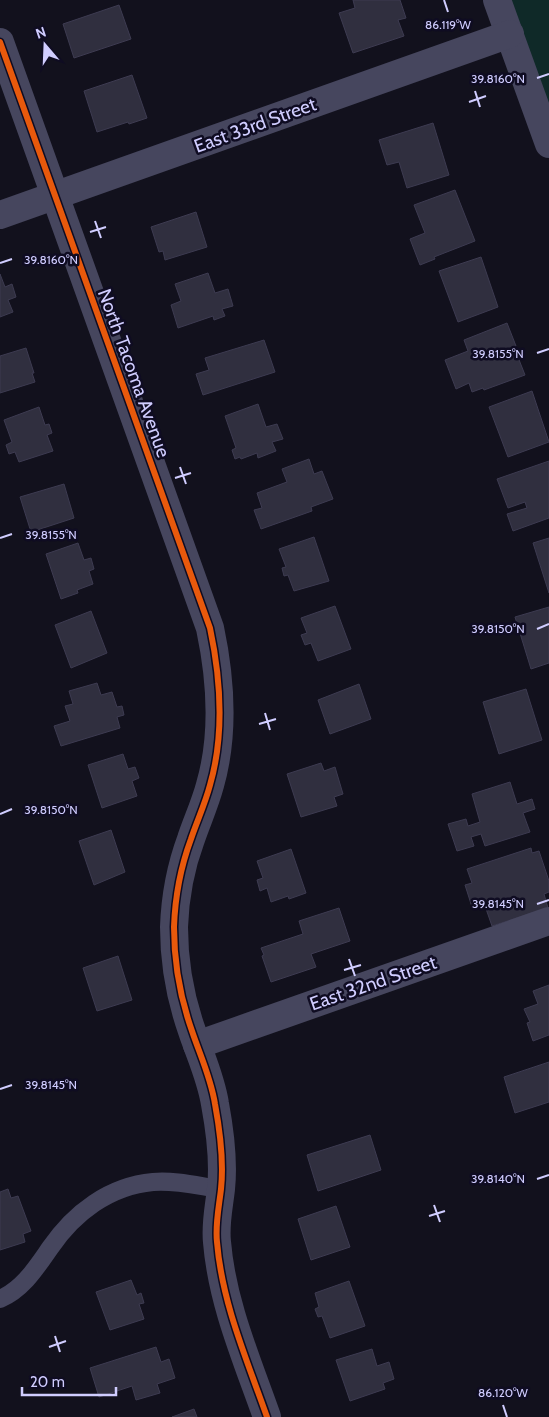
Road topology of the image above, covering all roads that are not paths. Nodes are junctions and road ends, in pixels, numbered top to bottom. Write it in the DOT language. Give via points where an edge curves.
graph roads {
  1 [pos="497,0"];
  2 [pos="510,34"];
  3 [pos="0,42"];
  4 [pos="549,144"];
  5 [pos="56,195"];
  6 [pos="0,215"];
  7 [pos="549,921"];
  8 [pos="197,1045"];
  9 [pos="221,1189"];
  10 [pos="0,1299"];
  11 [pos="267,1417"];
  1 -- 2 [label="street"];
  2 -- 4 [label="street"];
  2 -- 5 [label="street, East 33rd Street"];
  3 -- 5 [label="street, North Tacoma Avenue"];
  5 -- 6 [label="street, East 33rd Street"];
  5 -- 8 [label="street, North Tacoma Avenue" via="210,628 216,656 220,699 218,742 210,784 182,868 174,927 183,1003"];
  7 -- 8 [label="street, East 32nd Street"];
  8 -- 9 [label="street, North Tacoma Avenue" via="220,1132"];
  9 -- 10 [label="lane" via="153,1182 116,1191 74,1218 28,1278"];
  9 -- 11 [label="street, North Tacoma Avenue" via="216,1239 221,1275 230,1311"];
}
